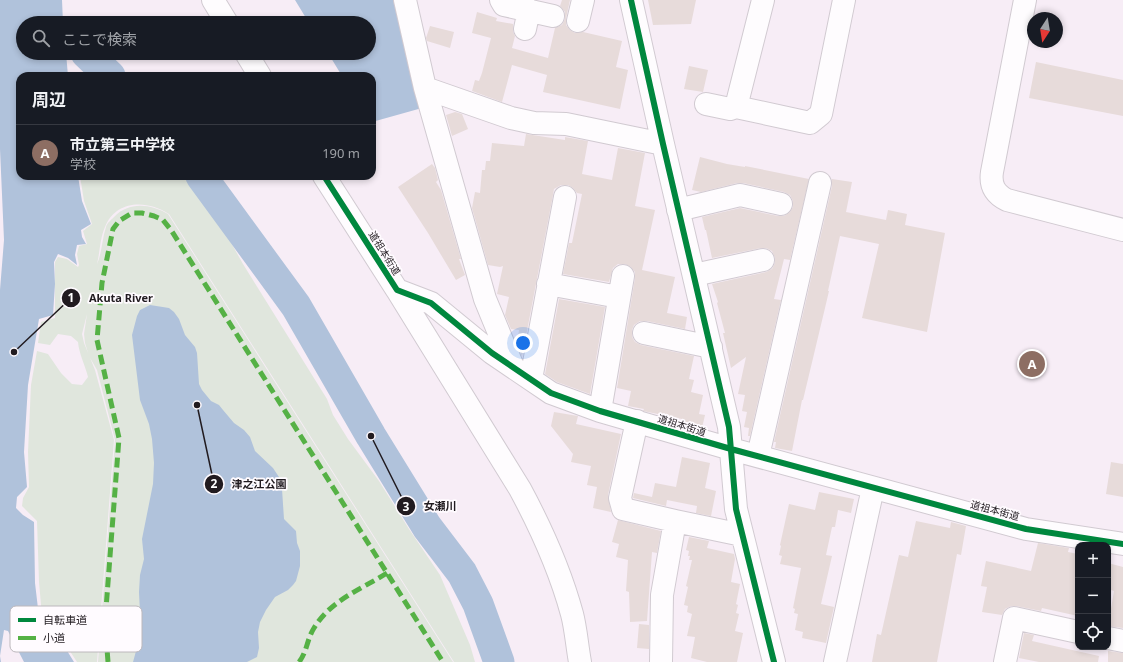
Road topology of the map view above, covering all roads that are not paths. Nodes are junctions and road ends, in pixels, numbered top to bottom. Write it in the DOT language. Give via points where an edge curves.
graph roads {
  1 [pos="213,0"];
  2 [pos="405,0"];
  3 [pos="501,0"];
  4 [pos="583,0"];
  5 [pos="631,0"];
  6 [pos="763,0"];
  7 [pos="844,0"];
  8 [pos="1025,0"];
  9 [pos="223,16"];
  10 [pos="553,16"];
  11 [pos="578,21"];
  12 [pos="250,60"];
  13 [pos="258,72"];
  14 [pos="425,88"];
  15 [pos="706,104"];
  16 [pos="736,107"];
  17 [pos="663,144"];
  18 [pos="327,180"];
  19 [pos="820,183"];
  20 [pos="565,197"];
  21 [pos="781,204"];
  22 [pos="678,210"];
  23 [pos="1123,230"];
  24 [pos="763,260"];
  25 [pos="694,275"];
  26 [pos="548,284"];
  27 [pos="396,290"];
  28 [pos="644,333"];
  29 [pos="711,347"];
  30 [pos="513,367"];
  31 [pos="531,379"];
  32 [pos="600,411"];
  33 [pos="637,421"];
  34 [pos="730,449"];
  35 [pos="758,456"];
  36 [pos="873,488"];
  37 [pos="675,521"];
  38 [pos="742,535"];
  39 [pos="1123,544"];
  40 [pos="1075,631"];
  41 [pos="1111,639"];
  42 [pos="1123,641"];
  43 [pos="580,662"];
  44 [pos="661,662"];
  45 [pos="774,662"];
  46 [pos="835,662"];
  47 [pos="1005,662"];
  1 -- 9 [label="street"];
  2 -- 14 [label="street"];
  3 -- 10 [label="street" via="504,5 527,20"];
  4 -- 11 [label="street"];
  5 -- 17 [label="street"];
  6 -- 16 [label="street"];
  7 -- 16 [label="street" via="821,114 810,123"];
  8 -- 23 [label="street" via="992,172 993,187 1007,200"];
  12 -- 13 [label="street"];
  14 -- 17 [label="street" via="511,118 534,123 566,124"];
  14 -- 30 [label="street" via="485,298"];
  15 -- 16 [label="street" via="730,109"];
  17 -- 22 [label="street"];
  18 -- 27 [label="street, 道祖本街道"];
  19 -- 35 [label="street"];
  20 -- 26 [label="street"];
  21 -- 22 [label="street" via="740,195"];
  22 -- 25 [label="street"];
  24 -- 25 [label="street"];
  25 -- 29 [label="street"];
  26 -- 31 [label="street"];
  26 -- 32 [label="street" via="621,287"];
  27 -- 30 [label="street, 道祖本街道" via="431,303"];
  27 -- 43 [label="street" via="534,515 564,586"];
  28 -- 29 [label="street"];
  29 -- 34 [label="street" via="729,427"];
  30 -- 31 [label="street, 道祖本街道"];
  31 -- 32 [label="street, 道祖本街道" via="552,394"];
  32 -- 33 [label="street, 道祖本街道"];
  33 -- 34 [label="street, 道祖本街道"];
  33 -- 37 [label="street" via="620,498 623,509"];
  34 -- 35 [label="street, 道祖本街道"];
  34 -- 38 [label="street" via="736,509"];
  35 -- 36 [label="street, 道祖本街道"];
  36 -- 39 [label="street, 道祖本街道" via="1026,529"];
  36 -- 46 [label="street"];
  37 -- 38 [label="street"];
  37 -- 44 [label="street" via="662,595"];
  38 -- 45 [label="street"];
  40 -- 47 [label="street" via="1014,618"];
  41 -- 42 [label="street"];
}
